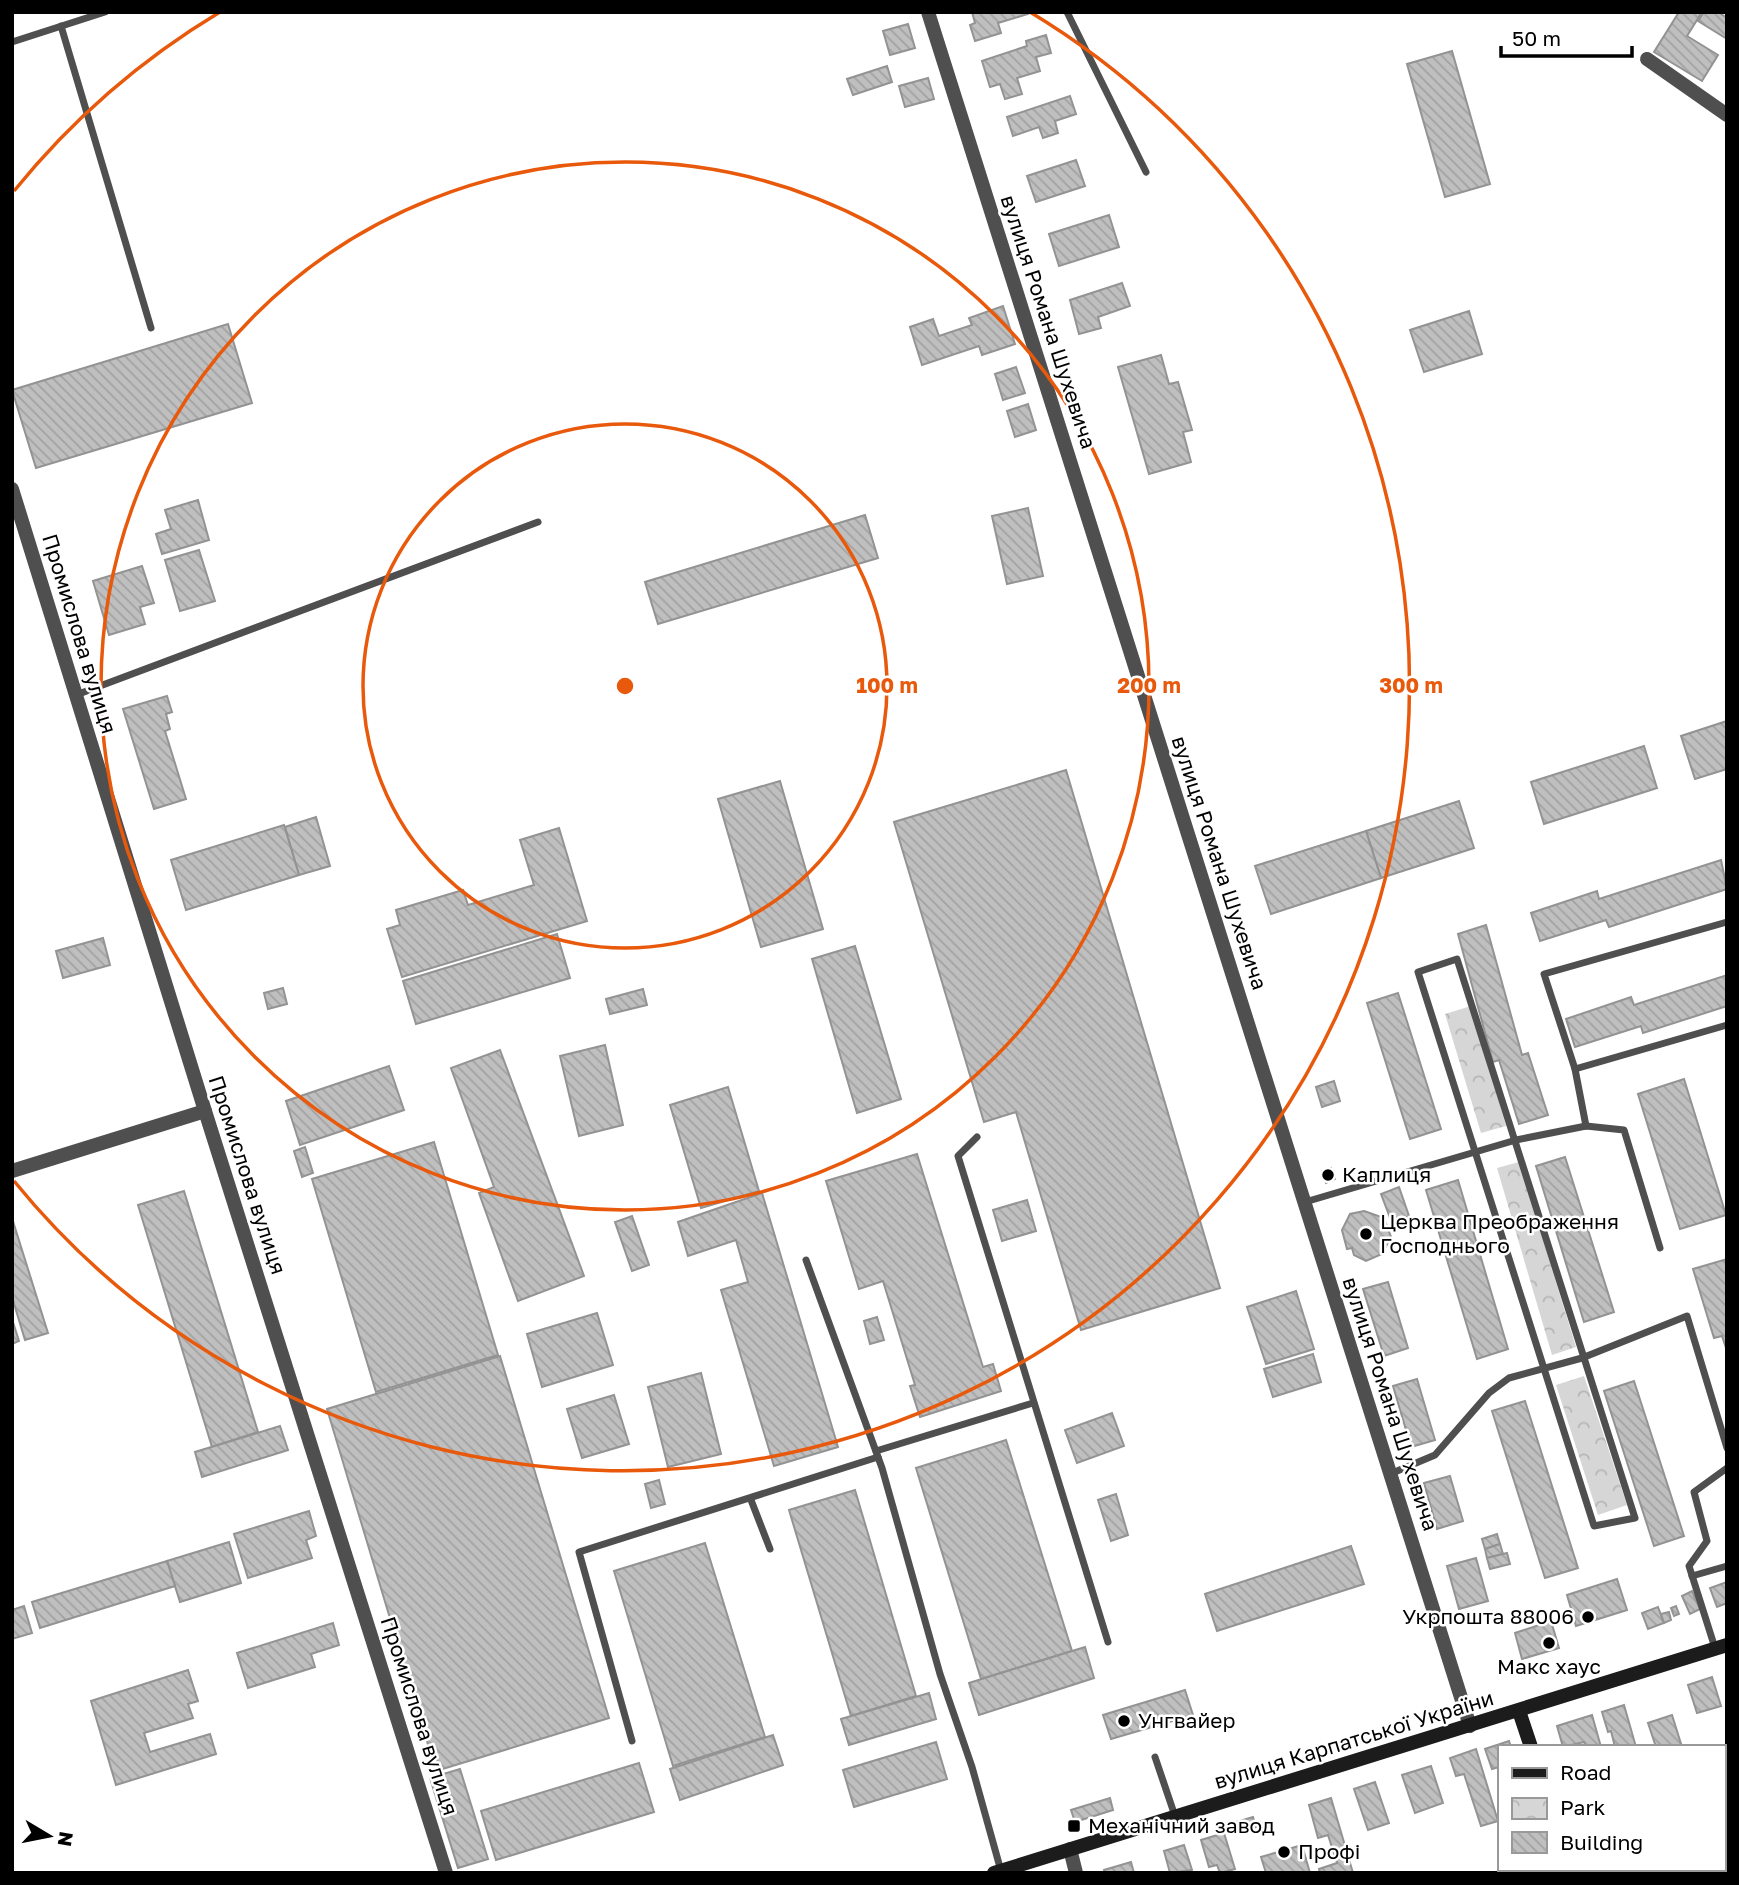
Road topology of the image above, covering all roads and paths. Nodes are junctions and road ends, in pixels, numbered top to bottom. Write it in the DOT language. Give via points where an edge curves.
graph roads {
  1 [pos="105,12"];
  2 [pos="928,12"];
  3 [pos="1067,12"];
  4 [pos="61,26"];
  5 [pos="12,42"];
  6 [pos="1647,59"];
  7 [pos="1727,115"];
  8 [pos="1146,172"];
  9 [pos="151,328"];
  10 [pos="12,489"];
  11 [pos="538,522"];
  12 [pos="76,695"];
  13 [pos="1727,922"];
  14 [pos="1727,1025"];
  15 [pos="1575,1069"];
  16 [pos="205,1111"];
  17 [pos="1586,1126"];
  18 [pos="977,1137"];
  19 [pos="1516,1140"];
  20 [pos="1474,1153"];
  21 [pos="12,1171"];
  22 [pos="1304,1203"];
  23 [pos="1660,1248"];
  24 [pos="806,1260"];
  25 [pos="1582,1357"];
  26 [pos="1544,1370"];
  27 [pos="1033,1403"];
  28 [pos="1727,1448"];
  29 [pos="877,1454"];
  30 [pos="1727,1468"];
  31 [pos="1390,1474"];
  32 [pos="751,1500"];
  33 [pos="770,1549"];
  34 [pos="1727,1566"];
  35 [pos="1692,1576"];
  36 [pos="1108,1642"];
  37 [pos="1721,1646"];
  38 [pos="1519,1711"];
  39 [pos="1469,1726"];
  40 [pos="632,1741"];
  41 [pos="1530,1745"];
  42 [pos="1155,1757"];
  43 [pos="1176,1817"];
  44 [pos="1070,1849"];
  45 [pos="997,1872"];
  46 [pos="446,1873"];
  47 [pos="1076,1873"];
  1 -- 4 [label="lane"];
  2 -- 22 [label="street, вулиця Романа Шухевича"];
  3 -- 8 [label="lane"];
  4 -- 5 [label="lane"];
  4 -- 9 [label="lane"];
  6 -- 7 [label="street"];
  10 -- 12 [label="street, Промислова вулиця"];
  11 -- 12 [label="lane"];
  12 -- 16 [label="street, Промислова вулиця"];
  13 -- 15 [label="lane" via="1544,974"];
  14 -- 15 [label="lane"];
  15 -- 17 [label="lane"];
  16 -- 21 [label="street"];
  16 -- 46 [label="street, Промислова вулиця"];
  17 -- 19 [label="lane"];
  17 -- 23 [label="lane" via="1624,1130"];
  18 -- 27 [label="lane" via="958,1156"];
  19 -- 20 [label="lane"];
  19 -- 20 [label="lane" via="1457,959 1418,972"];
  19 -- 25 [label="lane"];
  20 -- 22 [label="lane"];
  20 -- 26 [label="lane"];
  22 -- 31 [label="street, вулиця Романа Шухевича"];
  24 -- 29 [label="lane"];
  25 -- 26 [label="lane"];
  25 -- 26 [label="lane" via="1635,1518 1594,1526"];
  25 -- 28 [label="lane" via="1687,1316"];
  26 -- 31 [label="lane" via="1509,1378 1489,1393 1434,1455"];
  27 -- 29 [label="lane"];
  27 -- 36 [label="lane"];
  29 -- 32 [label="lane"];
  29 -- 45 [label="lane"];
  30 -- 35 [label="lane" via="1694,1492 1707,1541 1689,1566"];
  31 -- 39 [label="street, вулиця Романа Шухевича"];
  32 -- 33 [label="lane"];
  32 -- 40 [label="lane" via="579,1552"];
  34 -- 35 [label="lane"];
  35 -- 37 [label="lane"];
  37 -- 38 [label="main road, вулиця Карпатської України"];
  38 -- 39 [label="main road, вулиця Карпатської України"];
  38 -- 41 [label="main road"];
  39 -- 43 [label="main road, вулиця Карпатської України"];
  42 -- 43 [label="lane"];
  43 -- 44 [label="main road, вулиця Карпатської України"];
  44 -- 45 [label="main road, вулиця Карпатської України"];
  44 -- 47 [label="street"];
}
